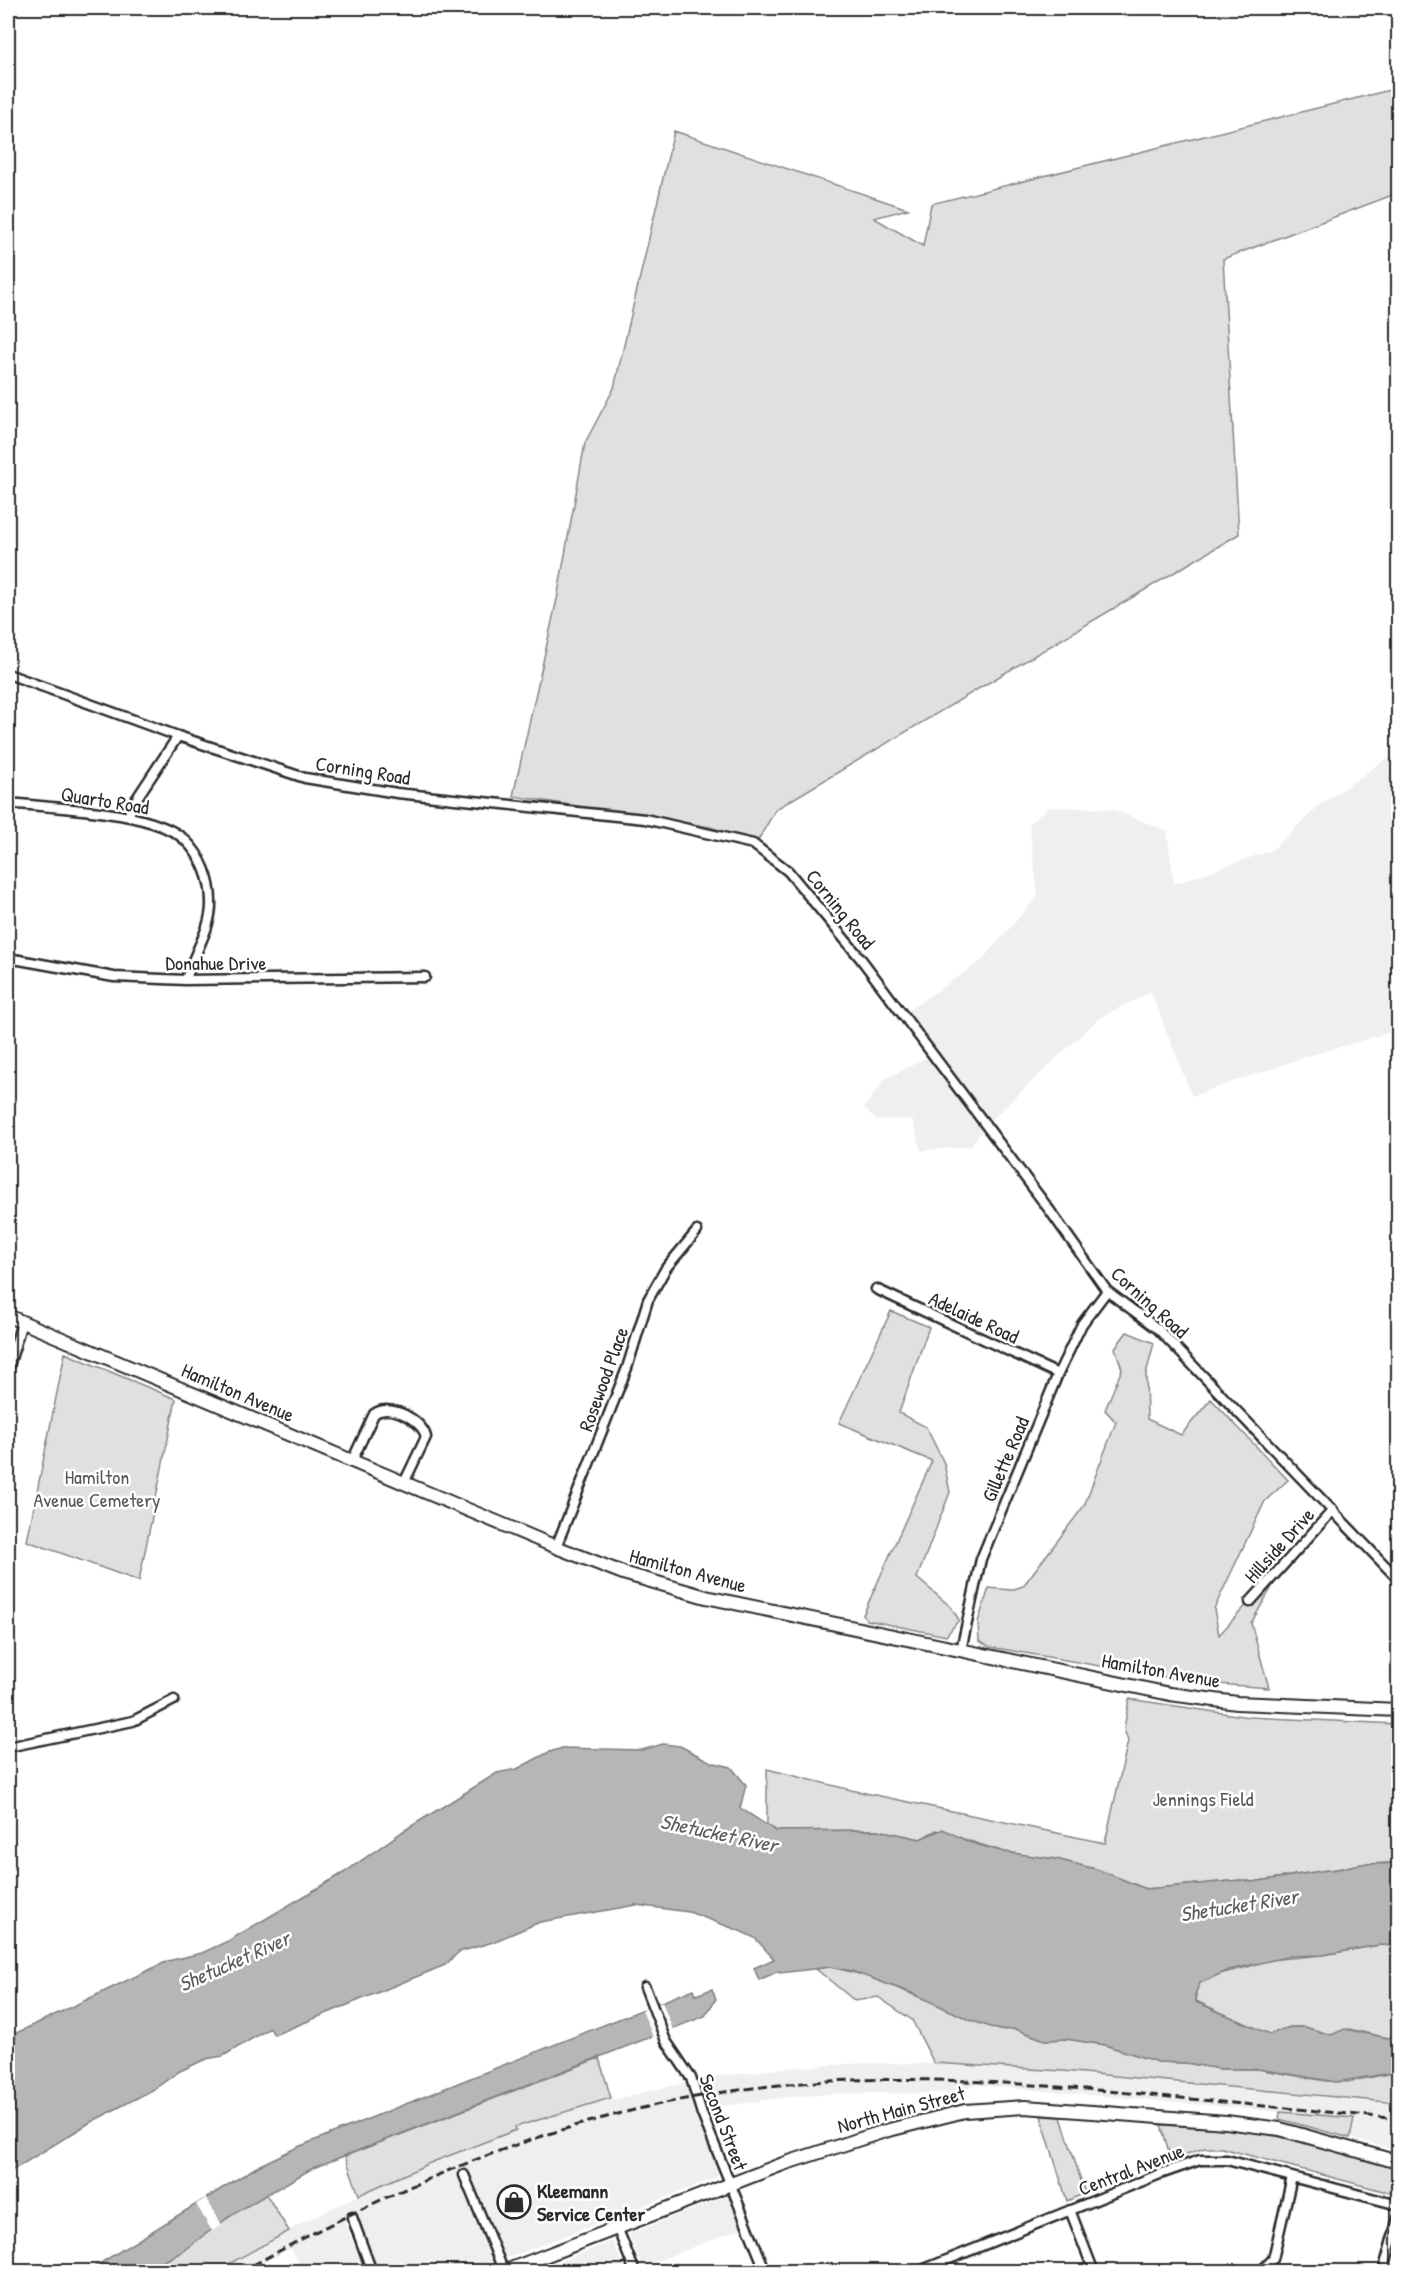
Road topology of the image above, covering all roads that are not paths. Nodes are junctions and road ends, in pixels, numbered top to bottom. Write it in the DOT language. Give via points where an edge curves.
graph roads {
  1 [pos="8,674"];
  2 [pos="178,736"];
  3 [pos="8,803"];
  4 [pos="128,816"];
  5 [pos="8,958"];
  6 [pos="425,977"];
  7 [pos="186,980"];
  8 [pos="697,1231"];
  9 [pos="876,1289"];
  10 [pos="1107,1291"];
  11 [pos="8,1317"];
  12 [pos="22,1323"];
  13 [pos="8,1369"];
  14 [pos="1058,1374"];
  15 [pos="352,1461"];
  16 [pos="404,1483"];
  17 [pos="1333,1510"];
  18 [pos="556,1547"];
  19 [pos="1398,1579"];
  20 [pos="1250,1602"];
  21 [pos="961,1650"];
  22 [pos="174,1700"];
  23 [pos="1398,1710"];
  24 [pos="8,1747"];
  25 [pos="645,1987"];
  26 [pos="1398,2162"];
  27 [pos="464,2175"];
  28 [pos="1292,2177"];
  29 [pos="730,2183"];
  30 [pos="1398,2205"];
  31 [pos="1070,2210"];
  32 [pos="352,2217"];
  33 [pos="1398,2218"];
  34 [pos="617,2227"];
  35 [pos="372,2271"];
  36 [pos="504,2271"];
  37 [pos="635,2271"];
  38 [pos="766,2271"];
  39 [pos="917,2271"];
  40 [pos="1094,2271"];
  41 [pos="1260,2271"];
  42 [pos="1383,2271"];
  1 -- 2 [label="street, Corning Road"];
  2 -- 4 [label="street"];
  2 -- 10 [label="street, Corning Road" via="305,778 396,793 645,819 753,844 788,871 861,959"];
  3 -- 4 [label="street, Quarto Road"];
  4 -- 7 [label="street, Quarto Road" via="162,826 185,840 205,868 211,902 208,927 193,955"];
  5 -- 7 [label="street, Donahue Drive" via="114,977"];
  6 -- 7 [label="street, Donahue Drive"];
  8 -- 18 [label="street, Rosewood Place" via="666,1268 648,1300 627,1368"];
  9 -- 14 [label="street, Adelaide Road"];
  10 -- 14 [label="street, Gillette Road" via="1082,1324"];
  10 -- 17 [label="street, Corning Road" via="1158,1329"];
  11 -- 12 [label="main road, Hamilton Avenue"];
  12 -- 13 [label="street"];
  12 -- 15 [label="main road, Hamilton Avenue"];
  14 -- 21 [label="street, Gillette Road" via="981,1559"];
  15 -- 16 [label="main road, Hamilton Avenue"];
  15 -- 16 [label="street" via="374,1414 384,1410 401,1414 420,1424 426,1437"];
  16 -- 18 [label="main road, Hamilton Avenue"];
  17 -- 19 [label="street, Corning Road"];
  17 -- 20 [label="street, Hillside Drive"];
  18 -- 21 [label="main road, Hamilton Avenue" via="623,1573 706,1597"];
  21 -- 23 [label="main road, Hamilton Avenue" via="1170,1694 1237,1703"];
  22 -- 24 [label="street" via="133,1721"];
  25 -- 29 [label="street, Second Street" via="663,2034 691,2078"];
  26 -- 29 [label="main road, North Main Street" via="1255,2125 1005,2107 965,2110 917,2122"];
  27 -- 36 [label="street"];
  28 -- 30 [label="street, Central Avenue"];
  28 -- 31 [label="street, Central Avenue" via="1235,2162 1200,2160"];
  28 -- 41 [label="street" via="1273,2259"];
  29 -- 34 [label="main road, North Main Street"];
  29 -- 38 [label="street, Second Street"];
  31 -- 39 [label="street, Central Avenue"];
  31 -- 40 [label="street"];
  32 -- 35 [label="street"];
  33 -- 42 [label="street"];
  34 -- 36 [label="main road, North Main Street"];
  34 -- 37 [label="street"];
}
